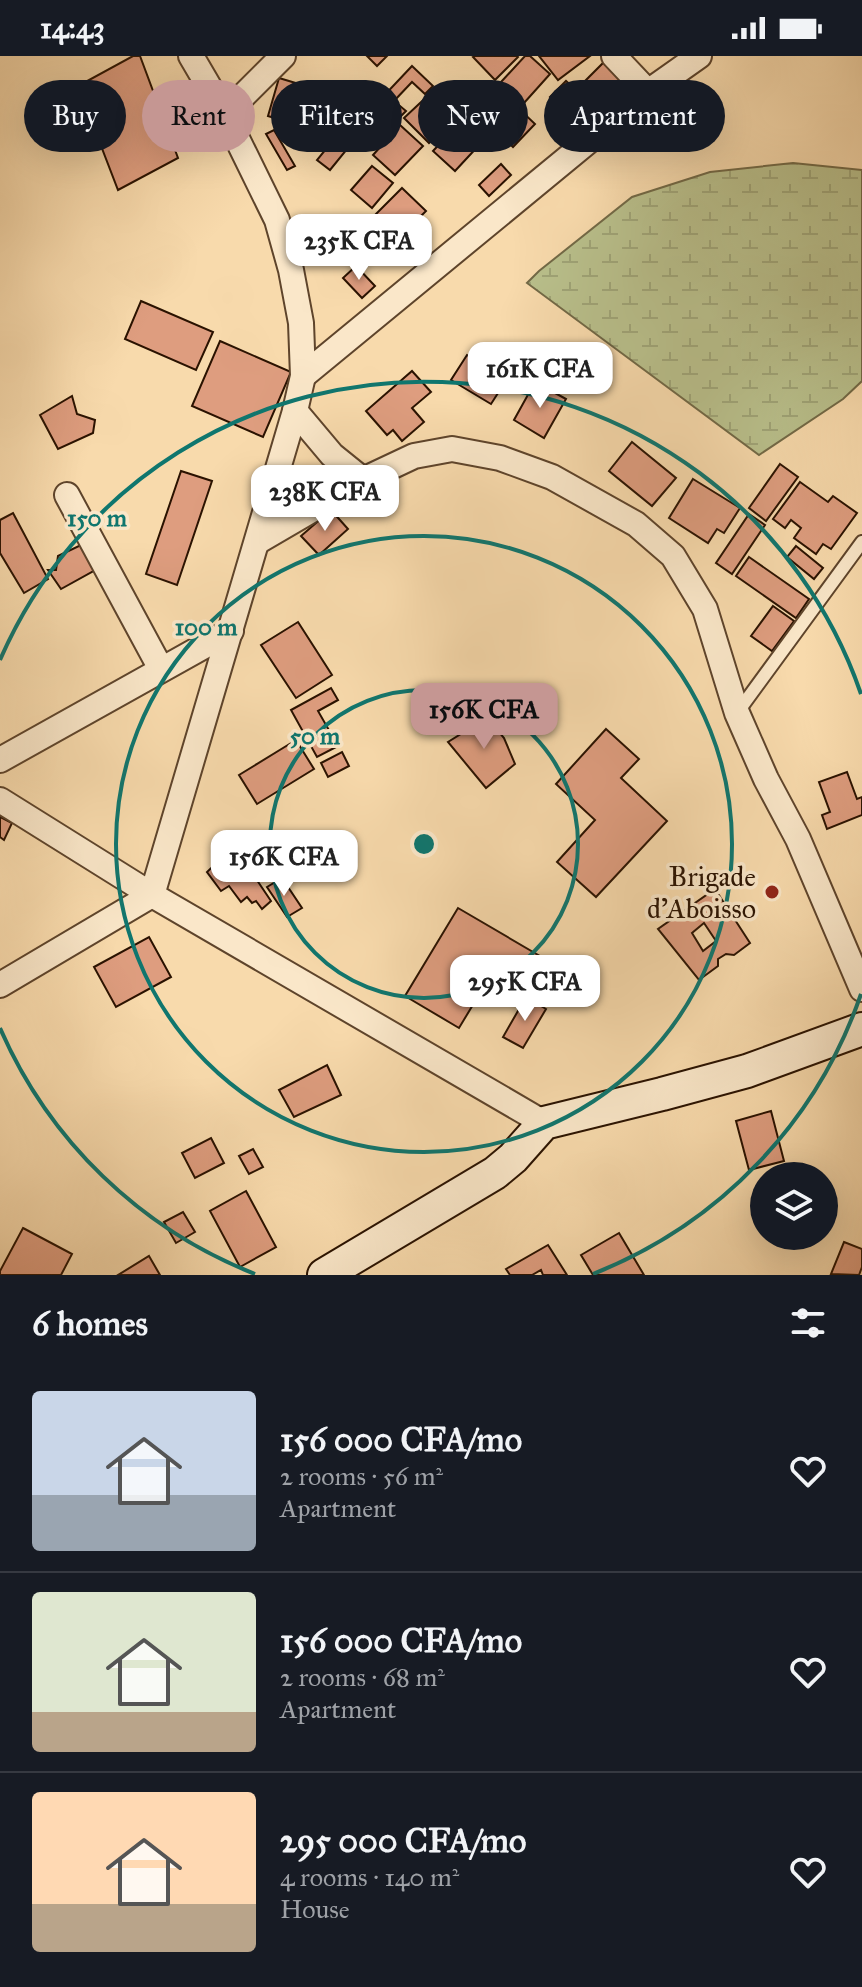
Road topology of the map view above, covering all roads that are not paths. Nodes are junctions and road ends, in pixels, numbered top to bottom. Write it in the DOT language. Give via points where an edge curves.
graph roads {
  1 [pos="191,56"];
  2 [pos="283,56"];
  3 [pos="614,56"];
  4 [pos="699,56"];
  5 [pos="205,80"];
  6 [pos="637,80"];
  7 [pos="665,80"];
  8 [pos="255,84"];
  9 [pos="244,152"];
  10 [pos="575,152"];
  11 [pos="303,376"];
  12 [pos="295,411"];
  13 [pos="363,480"];
  14 [pos="67,495"];
  15 [pos="257,542"];
  16 [pos="862,542"];
  17 [pos="231,631"];
  18 [pos="161,669"];
  19 [pos="737,713"];
  20 [pos="0,760"];
  21 [pos="0,800"];
  22 [pos="152,895"];
  23 [pos="0,985"];
  24 [pos="862,989"];
  25 [pos="862,1029"];
  26 [pos="544,1123"];
  27 [pos="324,1275"];
  1 -- 5 [label="street"];
  2 -- 8 [label="street"];
  3 -- 6 [label="street"];
  4 -- 7 [label="street"];
  9 -- 11 [label="street" via="277,220 291,270"];
  10 -- 11 [label="street"];
  11 -- 12 [label="street"];
  12 -- 13 [label="street" via="332,455"];
  12 -- 15 [label="street"];
  13 -- 15 [label="street"];
  13 -- 19 [label="street" via="414,456 452,449 500,458 552,477 636,524 673,556 705,609"];
  14 -- 18 [label="street"];
  15 -- 17 [label="street"];
  16 -- 19 [label="lane"];
  17 -- 18 [label="street"];
  17 -- 22 [label="street"];
  18 -- 20 [label="street"];
  19 -- 24 [label="street"];
  21 -- 22 [label="street"];
  22 -- 23 [label="street"];
  22 -- 26 [label="street"];
  25 -- 26 [label="main road" via="747,1071"];
  26 -- 27 [label="main road" via="495,1173"];
}
